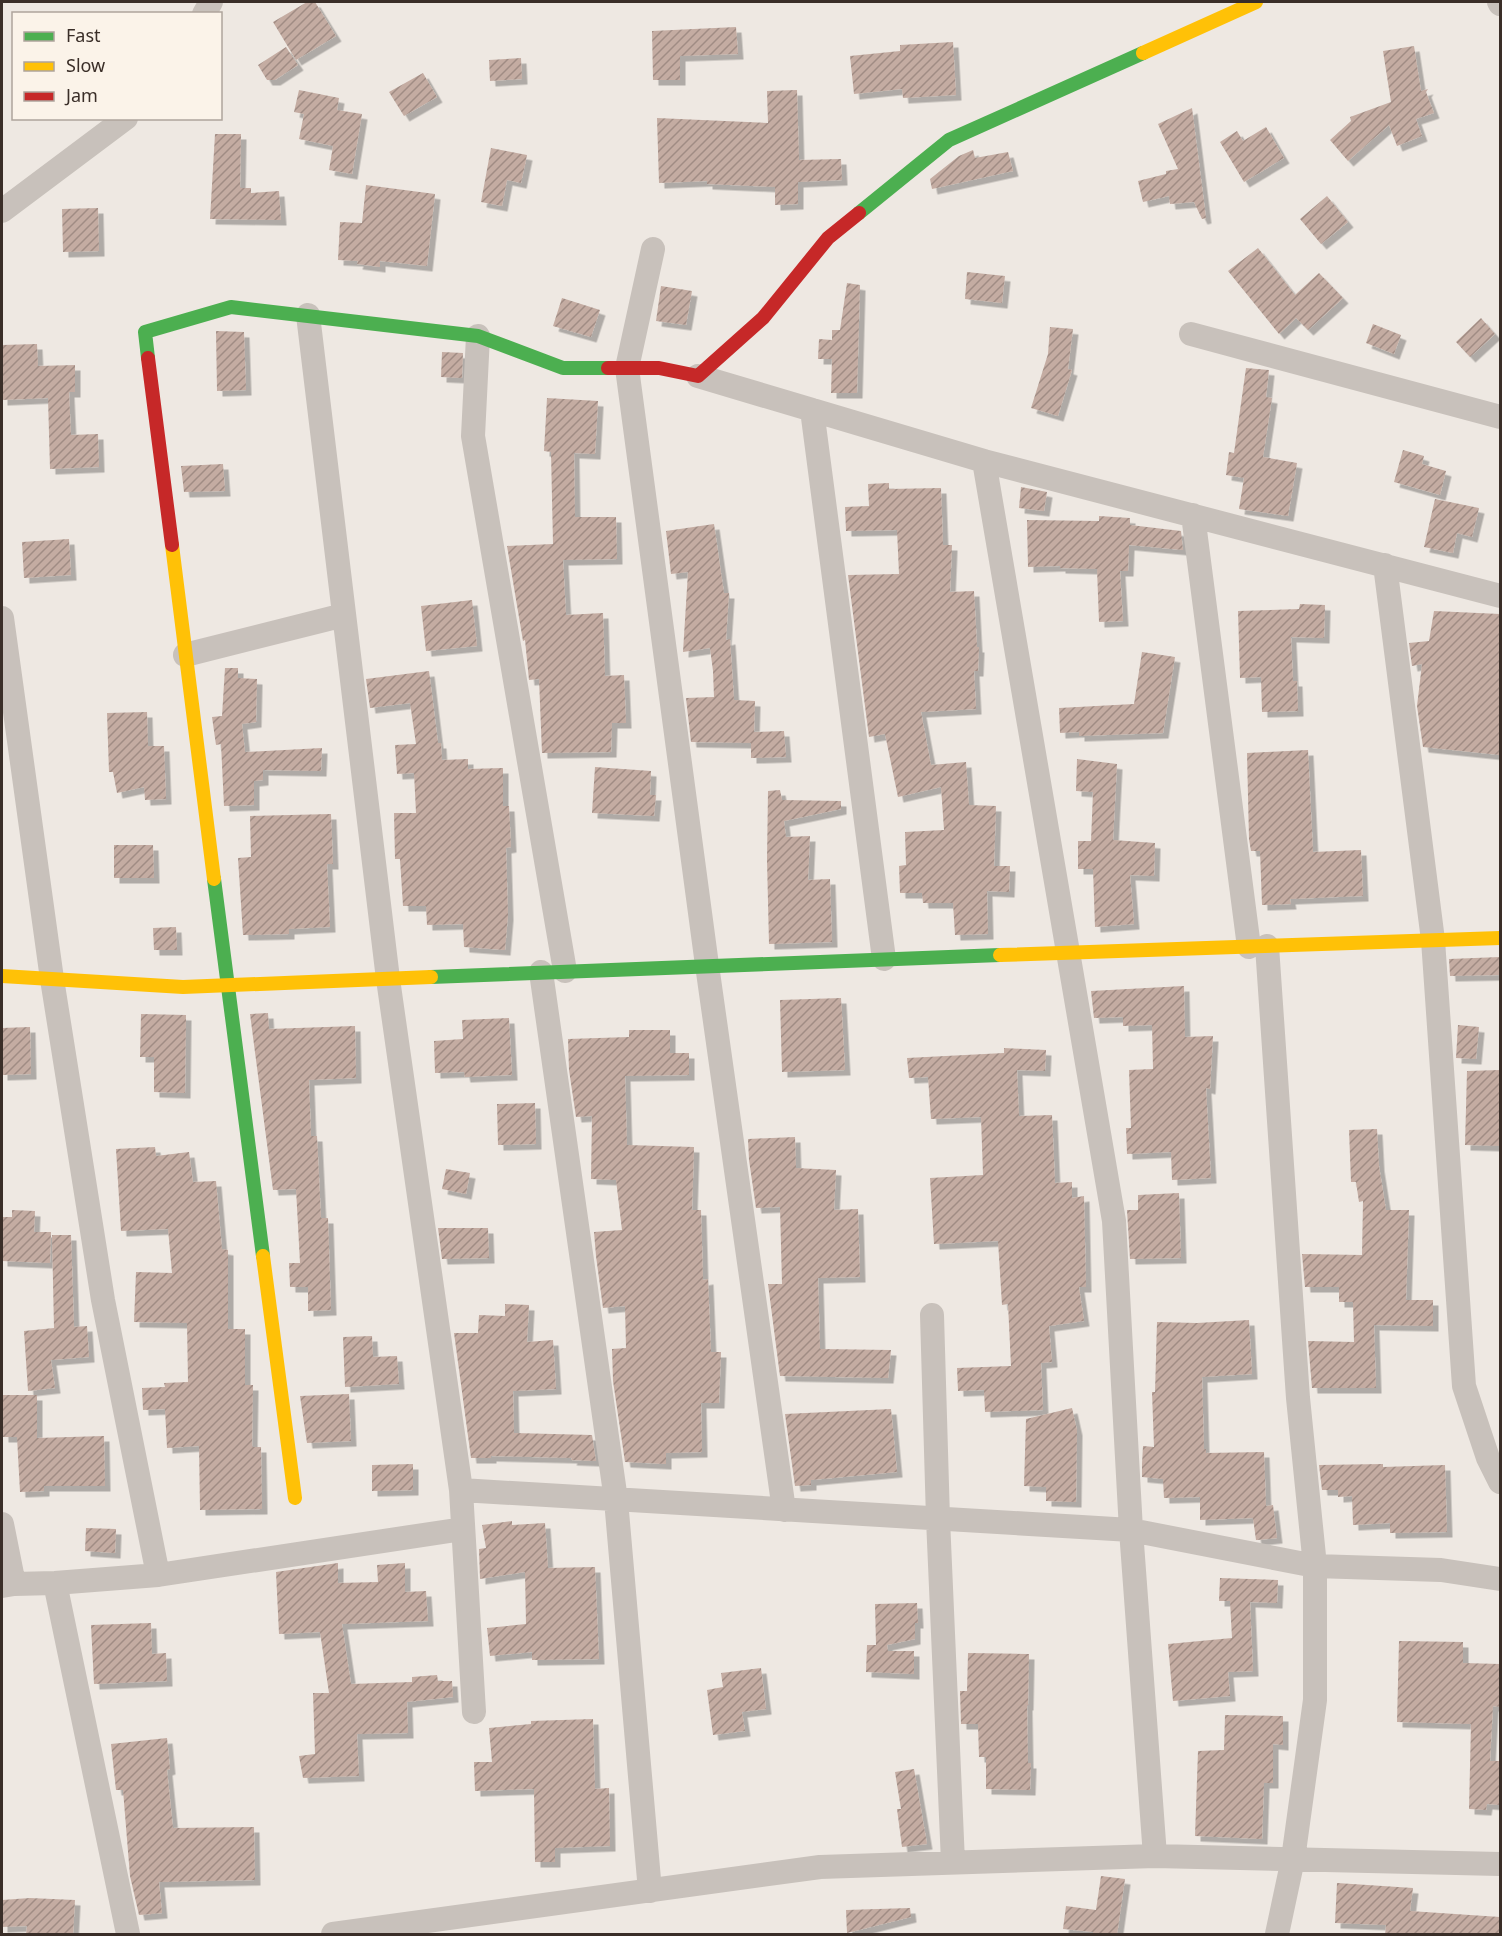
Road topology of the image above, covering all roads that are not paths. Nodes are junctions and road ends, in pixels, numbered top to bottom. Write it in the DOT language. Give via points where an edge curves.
graph roads {
  1 [pos="1256,2"];
  2 [pos="123,120"];
  3 [pos="2,211"];
  4 [pos="653,249"];
  5 [pos="308,315"];
  6 [pos="1191,334"];
  7 [pos="478,336"];
  8 [pos="627,368"];
  9 [pos="698,376"];
  10 [pos="812,410"];
  11 [pos="1500,417"];
  12 [pos="984,461"];
  13 [pos="1193,515"];
  14 [pos="1385,565"];
  15 [pos="1500,596"];
  16 [pos="344,615"];
  17 [pos="2,618"];
  18 [pos="185,656"];
  19 [pos="1500,938"];
  20 [pos="1433,940"];
  21 [pos="1258,946"];
  22 [pos="1067,953"];
  23 [pos="884,959"];
  24 [pos="706,965"];
  25 [pos="541,972"];
  26 [pos="565,972"];
  27 [pos="2,976"];
  28 [pos="52,979"];
  29 [pos="388,979"];
  30 [pos="227,986"];
  31 [pos="932,1315"];
  32 [pos="1500,1482"];
  33 [pos="461,1490"];
  34 [pos="295,1498"];
  35 [pos="616,1500"];
  36 [pos="784,1510"];
  37 [pos="938,1519"];
  38 [pos="2,1524"];
  39 [pos="463,1529"];
  40 [pos="1131,1530"];
  41 [pos="1315,1566"];
  42 [pos="158,1575"];
  43 [pos="1500,1579"];
  44 [pos="55,1583"];
  45 [pos="8,1585"];
  46 [pos="474,1712"];
  47 [pos="1155,1856"];
  48 [pos="1293,1859"];
  49 [pos="953,1862"];
  50 [pos="1500,1864"];
  51 [pos="651,1891"];
  52 [pos="128,1935"];
  53 [pos="333,1935"];
  54 [pos="1277,1935"];
  1 -- 9 [label="street" via="948,140 828,238 762,318"];
  2 -- 3 [label="street"];
  4 -- 8 [label="street"];
  5 -- 7 [label="street"];
  5 -- 16 [label="street"];
  5 -- 18 [label="street" via="231,307 145,332"];
  6 -- 11 [label="street"];
  7 -- 8 [label="street" via="563,368"];
  7 -- 26 [label="street" via="474,436"];
  8 -- 9 [label="street" via="660,368"];
  8 -- 24 [label="street"];
  9 -- 10 [label="street"];
  10 -- 12 [label="street"];
  10 -- 23 [label="street"];
  12 -- 13 [label="street"];
  12 -- 22 [label="street"];
  13 -- 14 [label="street"];
  13 -- 21 [label="street"];
  14 -- 15 [label="street"];
  14 -- 20 [label="street"];
  16 -- 18 [label="street"];
  16 -- 29 [label="street"];
  17 -- 28 [label="street"];
  18 -- 30 [label="street"];
  19 -- 20 [label="street"];
  20 -- 21 [label="street"];
  20 -- 32 [label="street" via="1464,1386"];
  21 -- 22 [label="street"];
  21 -- 41 [label="street"];
  22 -- 23 [label="street"];
  22 -- 40 [label="street" via="1114,1221"];
  23 -- 24 [label="street"];
  24 -- 26 [label="street"];
  24 -- 36 [label="street"];
  25 -- 26 [label="street"];
  25 -- 29 [label="street"];
  25 -- 35 [label="street"];
  27 -- 28 [label="street"];
  28 -- 30 [label="street"];
  28 -- 42 [label="street" via="103,1300"];
  29 -- 30 [label="street"];
  29 -- 33 [label="street"];
  30 -- 34 [label="street"];
  31 -- 37 [label="street"];
  33 -- 35 [label="street"];
  33 -- 39 [label="street"];
  35 -- 36 [label="street"];
  35 -- 51 [label="street"];
  36 -- 37 [label="street"];
  37 -- 40 [label="street"];
  37 -- 49 [label="street"];
  38 -- 45 [label="street"];
  39 -- 42 [label="street"];
  39 -- 46 [label="street"];
  40 -- 41 [label="street"];
  40 -- 47 [label="street"];
  41 -- 43 [label="street" via="1441,1570"];
  41 -- 48 [label="street" via="1315,1700"];
  42 -- 44 [label="street"];
  44 -- 45 [label="street"];
  44 -- 52 [label="street"];
  47 -- 48 [label="street"];
  47 -- 49 [label="street"];
  48 -- 50 [label="street"];
  48 -- 54 [label="street"];
  49 -- 51 [label="street" via="820,1867"];
  51 -- 53 [label="street"];
}
